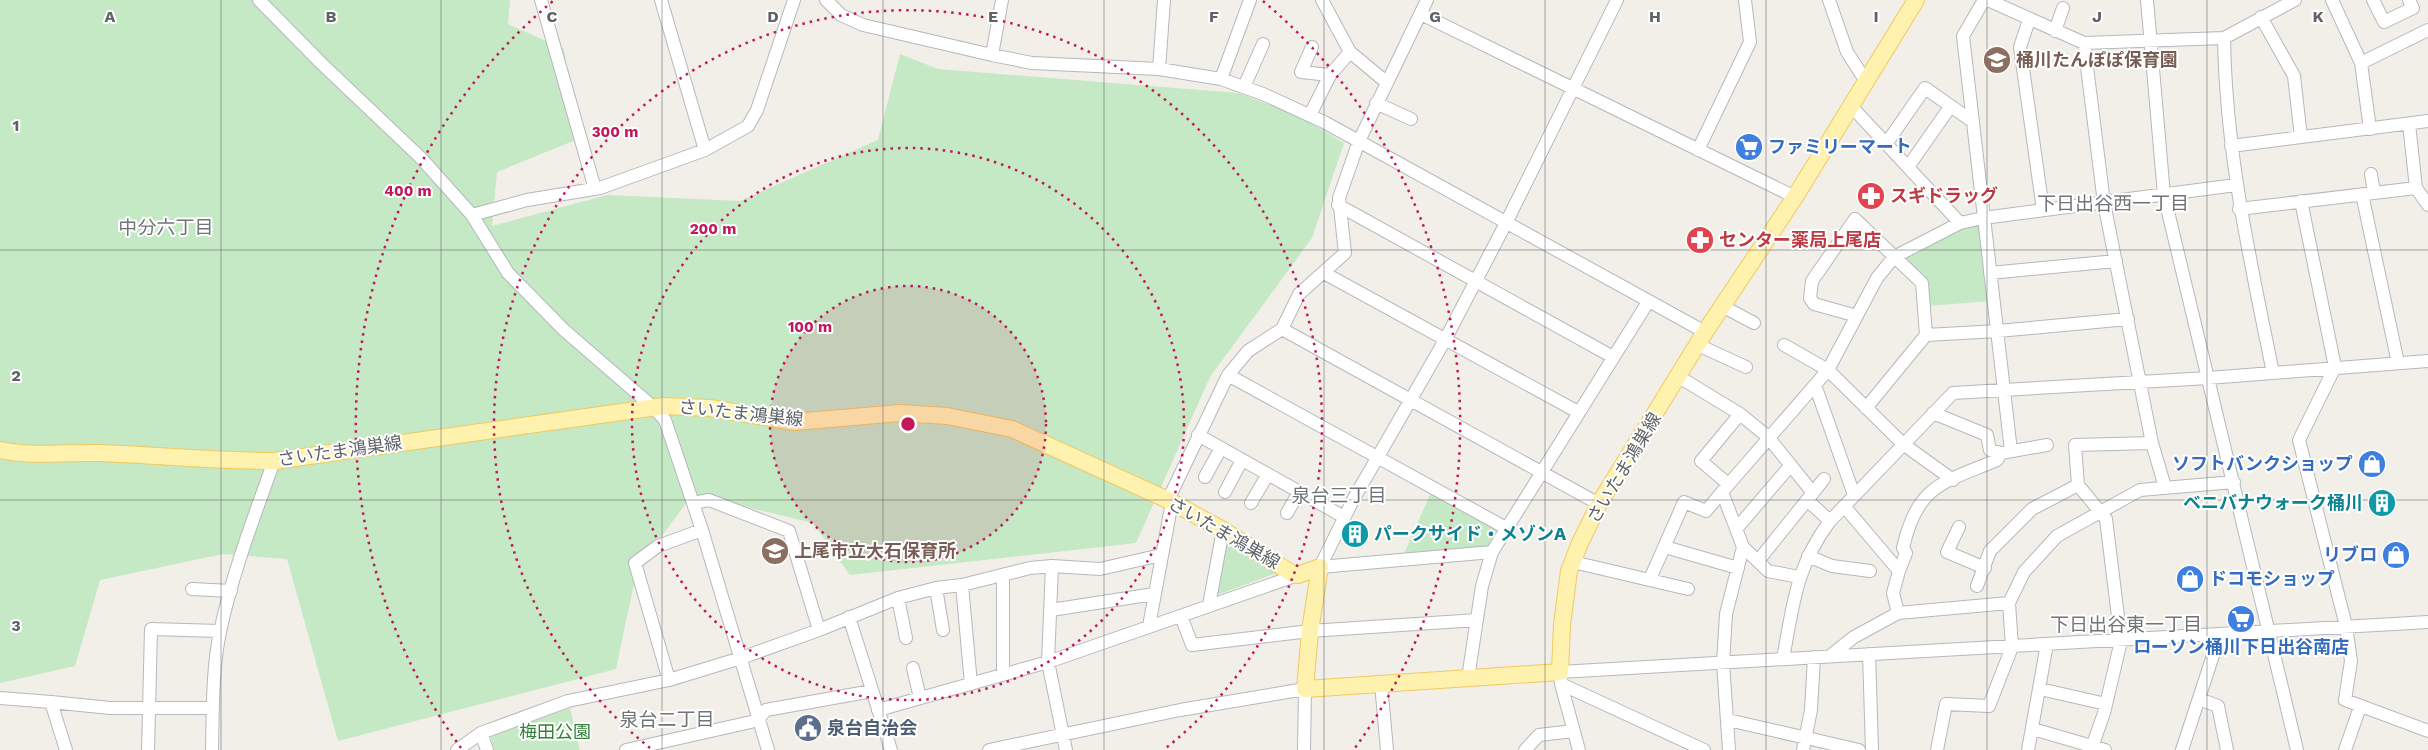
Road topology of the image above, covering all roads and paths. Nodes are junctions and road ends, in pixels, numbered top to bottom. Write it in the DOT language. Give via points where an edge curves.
graph roads {
  1 [pos="259,0"];
  2 [pos="541,0"];
  3 [pos="661,0"];
  4 [pos="794,0"];
  5 [pos="826,0"];
  6 [pos="1002,0"];
  7 [pos="1164,0"];
  8 [pos="1250,0"];
  9 [pos="1322,0"];
  10 [pos="1427,0"];
  11 [pos="1617,0"];
  12 [pos="1745,0"];
  13 [pos="1829,0"];
  14 [pos="1916,0"];
  15 [pos="1986,0"];
  16 [pos="2147,0"];
  17 [pos="2295,0"];
  18 [pos="2332,0"];
  19 [pos="2373,0"];
  20 [pos="2409,0"];
  21 [pos="2063,8"];
  22 [pos="1421,14"];
  23 [pos="2262,17"];
  24 [pos="2028,20"];
  25 [pos="2428,30"];
  26 [pos="2055,31"];
  27 [pos="2224,38"];
  28 [pos="2150,40"];
  29 [pos="2084,43"];
  30 [pos="1262,44"];
  31 [pos="1312,47"];
  32 [pos="1350,52"];
  33 [pos="992,55"];
  34 [pos="2361,63"];
  35 [pos="1159,69"];
  36 [pos="1330,75"];
  37 [pos="1221,79"];
  38 [pos="1864,80"];
  39 [pos="1386,82"];
  40 [pos="1244,87"];
  41 [pos="1573,89"];
  42 [pos="1376,103"];
  43 [pos="1850,105"];
  44 [pos="1950,108"];
  45 [pos="1310,115"];
  46 [pos="1411,119"];
  47 [pos="1972,121"];
  48 [pos="2428,121"];
  49 [pos="2409,124"];
  50 [pos="2370,129"];
  51 [pos="2301,137"];
  52 [pos="1359,141"];
  53 [pos="1886,144"];
  54 [pos="2231,146"];
  55 [pos="705,150"];
  56 [pos="1698,150"];
  57 [pos="1908,167"];
  58 [pos="2371,174"];
  59 [pos="2236,185"];
  60 [pos="2416,188"];
  61 [pos="595,189"];
  62 [pos="2368,193"];
  63 [pos="2164,195"];
  64 [pos="1794,197"];
  65 [pos="2301,200"];
  66 [pos="2104,203"];
  67 [pos="1338,205"];
  68 [pos="2428,205"];
  69 [pos="2239,209"];
  70 [pos="2043,210"];
  71 [pos="472,215"];
  72 [pos="1983,218"];
  73 [pos="1506,223"];
  74 [pos="1960,223"];
  75 [pos="1894,257"];
  76 [pos="2116,261"];
  77 [pos="1324,273"];
  78 [pos="1990,273"];
  79 [pos="1476,281"];
  80 [pos="1648,302"];
  81 [pos="1722,306"];
  82 [pos="1857,316"];
  83 [pos="2128,319"];
  84 [pos="1754,323"];
  85 [pos="1282,329"];
  86 [pos="1998,331"];
  87 [pos="1926,335"];
  88 [pos="1701,338"];
  89 [pos="1445,340"];
  90 [pos="1784,345"];
  91 [pos="1613,357"];
  92 [pos="2428,361"];
  93 [pos="2398,363"];
  94 [pos="1746,367"];
  95 [pos="2335,367"];
  96 [pos="1828,370"];
  97 [pos="2273,373"];
  98 [pos="1228,375"];
  99 [pos="1679,377"];
  100 [pos="2208,378"];
  101 [pos="2140,382"];
  102 [pos="1815,385"];
  103 [pos="2004,390"];
  104 [pos="1411,400"];
  105 [pos="653,407"];
  106 [pos="1866,408"];
  107 [pos="1578,412"];
  108 [pos="1933,413"];
  109 [pos="1740,414"];
  110 [pos="1198,435"];
  111 [pos="1768,437"];
  112 [pos="2152,443"];
  113 [pos="1903,444"];
  114 [pos="2047,445"];
  115 [pos="1222,448"];
  116 [pos="0,450"];
  117 [pos="2006,452"];
  118 [pos="1377,459"];
  119 [pos="1242,460"];
  120 [pos="274,461"];
  121 [pos="1790,466"];
  122 [pos="1541,471"];
  123 [pos="1268,474"];
  124 [pos="1205,477"];
  125 [pos="1824,479"];
  126 [pos="1953,480"];
  127 [pos="2234,482"];
  128 [pos="2078,485"];
  129 [pos="2165,487"];
  130 [pos="1725,488"];
  131 [pos="1225,492"];
  132 [pos="1299,492"];
  133 [pos="1810,496"];
  134 [pos="1854,496"];
  135 [pos="1170,501"];
  136 [pos="693,503"];
  137 [pos="1251,503"];
  138 [pos="1599,504"];
  139 [pos="1844,506"];
  140 [pos="2101,512"];
  141 [pos="1287,513"];
  142 [pos="1344,517"];
  143 [pos="1830,521"];
  144 [pos="1959,527"];
  145 [pos="1506,528"];
  146 [pos="1737,528"];
  147 [pos="702,530"];
  148 [pos="1223,530"];
  149 [pos="1665,547"];
  150 [pos="1743,547"];
  151 [pos="1492,552"];
  152 [pos="1161,555"];
  153 [pos="1808,556"];
  154 [pos="1758,561"];
  155 [pos="1573,562"];
  156 [pos="1052,566"];
  157 [pos="1320,566"];
  158 [pos="1738,568"];
  159 [pos="1984,568"];
  160 [pos="1899,570"];
  161 [pos="1870,571"];
  162 [pos="1298,575"];
  163 [pos="1003,576"];
  164 [pos="1799,577"];
  165 [pos="1650,579"];
  166 [pos="962,585"];
  167 [pos="1977,586"];
  168 [pos="936,588"];
  169 [pos="192,589"];
  170 [pos="1688,589"];
  171 [pos="231,591"];
  172 [pos="1154,594"];
  173 [pos="898,598"];
  174 [pos="2009,603"];
  175 [pos="1209,605"];
  176 [pos="1051,610"];
  177 [pos="1898,613"];
  178 [pos="1181,616"];
  179 [pos="849,617"];
  180 [pos="1477,620"];
  181 [pos="2428,622"];
  182 [pos="1149,626"];
  183 [pos="2346,626"];
  184 [pos="819,630"];
  185 [pos="943,630"];
  186 [pos="2268,630"];
  187 [pos="220,631"];
  188 [pos="1310,631"];
  189 [pos="2220,634"];
  190 [pos="906,638"];
  191 [pos="2121,641"];
  192 [pos="2047,644"];
  193 [pos="2012,647"];
  194 [pos="1869,654"];
  195 [pos="1830,656"];
  196 [pos="1814,657"];
  197 [pos="741,658"];
  198 [pos="1783,659"];
  199 [pos="1048,662"];
  200 [pos="1724,663"];
  201 [pos="913,668"];
  202 [pos="1003,674"];
  203 [pos="1468,678"];
  204 [pos="1561,678"];
  205 [pos="669,680"];
  206 [pos="971,684"];
  207 [pos="1381,684"];
  208 [pos="1306,689"];
  209 [pos="2040,689"];
  210 [pos="872,691"];
  211 [pos="0,698"];
  212 [pos="920,698"];
  213 [pos="2199,699"];
  214 [pos="51,702"];
  215 [pos="2106,704"];
  216 [pos="2360,707"];
  217 [pos="149,708"];
  218 [pos="212,708"];
  219 [pos="878,710"];
  220 [pos="759,718"];
  221 [pos="1728,720"];
  222 [pos="2033,729"];
  223 [pos="1573,731"];
  224 [pos="2428,731"];
  225 [pos="480,733"];
  226 [pos="1063,736"];
  227 [pos="1805,745"];
  228 [pos="2091,748"];
  229 [pos="66,750"];
  230 [pos="148,750"];
  231 [pos="212,750"];
  232 [pos="457,750"];
  233 [pos="487,750"];
  234 [pos="626,750"];
  235 [pos="768,750"];
  236 [pos="891,750"];
  237 [pos="989,750"];
  238 [pos="1066,750"];
  239 [pos="1304,750"];
  240 [pos="1387,750"];
  241 [pos="1525,750"];
  242 [pos="1579,750"];
  243 [pos="1704,750"];
  244 [pos="1730,750"];
  245 [pos="1859,750"];
  246 [pos="1872,750"];
  247 [pos="1937,750"];
  248 [pos="2028,750"];
  249 [pos="2105,750"];
  250 [pos="2182,750"];
  251 [pos="2228,750"];
  252 [pos="2298,750"];
  253 [pos="2345,750"];
  1 -- 71 [label="street" via="422,158"];
  2 -- 61 [label="street"];
  3 -- 55 [label="street"];
  4 -- 55 [label="street" via="757,110 748,126"];
  5 -- 33 [label="street" via="840,15 863,25"];
  6 -- 33 [label="street"];
  7 -- 35 [label="street"];
  8 -- 37 [label="street"];
  9 -- 32 [label="street"];
  10 -- 22 [label="street"];
  11 -- 41 [label="street"];
  12 -- 56 [label="street" via="1750,42"];
  13 -- 38 [label="street" via="1847,52"];
  14 -- 38 [label="main road, さいたま鴻巣線"];
  15 -- 24 [label="street"];
  15 -- 47 [label="street" via="1963,36"];
  16 -- 28 [label="street"];
  17 -- 23 [label="street"];
  18 -- 34 [label="street"];
  19 -- 20 [label="street" via="2384,22 2413,8"];
  21 -- 26 [label="street"];
  22 -- 39 [label="street"];
  22 -- 41 [label="street"];
  23 -- 27 [label="street"];
  23 -- 51 [label="street" via="2294,76"];
  24 -- 26 [label="street"];
  24 -- 70 [label="street" via="2020,47"];
  25 -- 34 [label="street"];
  26 -- 29 [label="street"];
  27 -- 28 [label="street"];
  27 -- 54 [label="street"];
  28 -- 29 [label="street"];
  28 -- 63 [label="street"];
  29 -- 66 [label="street"];
  30 -- 40 [label="street"];
  31 -- 36 [label="street" via="1301,72"];
  32 -- 36 [label="street"];
  32 -- 39 [label="street"];
  33 -- 35 [label="street" via="1032,63"];
  34 -- 50 [label="street"];
  35 -- 37 [label="street"];
  36 -- 45 [label="street"];
  37 -- 40 [label="street"];
  38 -- 43 [label="main road, さいたま鴻巣線"];
  39 -- 42 [label="street"];
  40 -- 45 [label="street"];
  41 -- 56 [label="street"];
  41 -- 73 [label="street"];
  42 -- 46 [label="street"];
  42 -- 52 [label="street"];
  43 -- 53 [label="street"];
  43 -- 64 [label="main road, さいたま鴻巣線"];
  44 -- 47 [label="street"];
  44 -- 53 [label="street" via="1925,88"];
  44 -- 57 [label="street"];
  45 -- 52 [label="street"];
  47 -- 72 [label="street"];
  48 -- 49 [label="street"];
  49 -- 50 [label="street"];
  49 -- 60 [label="street"];
  50 -- 51 [label="street"];
  51 -- 54 [label="street"];
  52 -- 67 [label="street"];
  52 -- 73 [label="street"];
  53 -- 57 [label="street"];
  54 -- 59 [label="street"];
  55 -- 61 [label="street"];
  56 -- 64 [label="street"];
  57 -- 74 [label="street"];
  58 -- 62 [label="street"];
  59 -- 63 [label="street"];
  59 -- 69 [label="street"];
  60 -- 62 [label="street"];
  60 -- 68 [label="street"];
  61 -- 71 [label="street" via="527,200"];
  62 -- 65 [label="street"];
  62 -- 93 [label="street"];
  63 -- 66 [label="street"];
  63 -- 100 [label="street"];
  64 -- 81 [label="main road, さいたま鴻巣線"];
  65 -- 69 [label="street"];
  65 -- 95 [label="street"];
  66 -- 70 [label="street"];
  66 -- 76 [label="street"];
  67 -- 77 [label="street" via="1345,253"];
  67 -- 79 [label="street"];
  69 -- 97 [label="street"];
  70 -- 72 [label="street"];
  71 -- 105 [label="street" via="508,273 564,330"];
  72 -- 74 [label="street"];
  72 -- 78 [label="street"];
  73 -- 79 [label="street"];
  73 -- 80 [label="street"];
  74 -- 75 [label="street"];
  75 -- 82 [label="street" via="1877,278"];
  75 -- 82 [label="street" via="1855,220 1812,282 1810,298 1814,304"];
  75 -- 87 [label="street" via="1922,283"];
  76 -- 78 [label="street"];
  76 -- 83 [label="street"];
  77 -- 85 [label="street" via="1300,294"];
  77 -- 89 [label="street"];
  78 -- 86 [label="street"];
  79 -- 89 [label="street"];
  79 -- 91 [label="street"];
  80 -- 88 [label="street"];
  80 -- 91 [label="street"];
  81 -- 84 [label="street"];
  81 -- 88 [label="main road, さいたま鴻巣線"];
  82 -- 96 [label="street"];
  83 -- 86 [label="street"];
  83 -- 101 [label="street"];
  85 -- 98 [label="street" via="1248,351"];
  85 -- 104 [label="street"];
  86 -- 87 [label="street"];
  86 -- 103 [label="street"];
  87 -- 106 [label="street"];
  88 -- 94 [label="street"];
  88 -- 99 [label="main road, さいたま鴻巣線"];
  89 -- 104 [label="street"];
  89 -- 107 [label="street"];
  90 -- 96 [label="street"];
  91 -- 107 [label="street"];
  92 -- 93 [label="street"];
  93 -- 95 [label="street"];
  95 -- 97 [label="street"];
  95 -- 183 [label="street" via="2299,440"];
  96 -- 102 [label="street"];
  96 -- 106 [label="street"];
  97 -- 100 [label="street"];
  98 -- 110 [label="street"];
  98 -- 118 [label="street"];
  99 -- 109 [label="street"];
  99 -- 138 [label="main road, さいたま鴻巣線"];
  100 -- 101 [label="street"];
  100 -- 127 [label="street"];
  101 -- 103 [label="street"];
  101 -- 112 [label="street"];
  102 -- 111 [label="street"];
  102 -- 134 [label="street"];
  103 -- 108 [label="street" via="1952,393"];
  103 -- 117 [label="street"];
  104 -- 118 [label="street"];
  104 -- 122 [label="street"];
  105 -- 120 [label="main road, さいたま鴻巣線"];
  105 -- 135 [label="main road, さいたま鴻巣線" via="710,408 794,422 900,413 947,416 1012,430"];
  105 -- 136 [label="street" via="665,420"];
  106 -- 113 [label="street"];
  107 -- 122 [label="street"];
  108 -- 113 [label="street"];
  108 -- 117 [label="street" via="1987,435 1990,450"];
  109 -- 111 [label="street"];
  109 -- 130 [label="street" via="1702,461"];
  110 -- 115 [label="street"];
  110 -- 135 [label="street"];
  111 -- 121 [label="street"];
  111 -- 130 [label="street"];
  112 -- 128 [label="street" via="2075,445"];
  112 -- 129 [label="street"];
  113 -- 126 [label="street"];
  113 -- 134 [label="street"];
  114 -- 117 [label="street"];
  115 -- 119 [label="street"];
  115 -- 124 [label="street"];
  116 -- 120 [label="main road, さいたま鴻巣線" via="52,455 98,453"];
  117 -- 126 [label="street" via="1997,460"];
  118 -- 142 [label="street"];
  118 -- 145 [label="street"];
  119 -- 123 [label="street"];
  119 -- 131 [label="street"];
  120 -- 171 [label="street"];
  121 -- 133 [label="street"];
  121 -- 146 [label="street"];
  122 -- 138 [label="street"];
  122 -- 145 [label="street"];
  123 -- 132 [label="street"];
  123 -- 137 [label="street"];
  125 -- 133 [label="street"];
  126 -- 160 [label="street" via="1930,492 1917,506 1908,525 1902,548 1906,553"];
  127 -- 129 [label="street"];
  127 -- 186 [label="street"];
  128 -- 140 [label="street"];
  128 -- 159 [label="street" via="2032,509 1990,551"];
  129 -- 140 [label="street" via="2140,490"];
  130 -- 146 [label="street"];
  130 -- 149 [label="street" via="1706,510 1684,502"];
  132 -- 141 [label="street"];
  132 -- 142 [label="street"];
  133 -- 143 [label="street"];
  133 -- 154 [label="street"];
  134 -- 139 [label="street"];
  135 -- 148 [label="main road, さいたま鴻巣線"];
  135 -- 152 [label="street"];
  136 -- 147 [label="street"];
  136 -- 184 [label="street" via="709,500 789,531"];
  138 -- 155 [label="main road, さいたま鴻巣線"];
  139 -- 143 [label="street"];
  139 -- 160 [label="street"];
  140 -- 174 [label="street" via="2057,536 2024,572"];
  140 -- 191 [label="street" via="2106,519"];
  142 -- 157 [label="street"];
  143 -- 153 [label="street"];
  144 -- 159 [label="street" via="1946,552"];
  145 -- 151 [label="street"];
  146 -- 150 [label="street"];
  147 -- 197 [label="street"];
  147 -- 205 [label="street" via="658,546 635,562"];
  148 -- 162 [label="main road, さいたま鴻巣線"];
  148 -- 175 [label="street"];
  149 -- 158 [label="street"];
  149 -- 165 [label="street"];
  150 -- 154 [label="street"];
  150 -- 158 [label="street"];
  151 -- 157 [label="street"];
  151 -- 180 [label="street"];
  152 -- 156 [label="street" via="1100,569"];
  152 -- 172 [label="street"];
  153 -- 161 [label="street" via="1832,566"];
  153 -- 164 [label="street"];
  154 -- 164 [label="street" via="1768,571"];
  155 -- 165 [label="street"];
  155 -- 204 [label="main road, さいたま鴻巣線" via="1562,625"];
  156 -- 163 [label="street"];
  156 -- 176 [label="street"];
  157 -- 162 [label="main road, さいたま鴻巣線"];
  157 -- 188 [label="main road"];
  158 -- 200 [label="street" via="1726,614"];
  159 -- 167 [label="street"];
  160 -- 177 [label="street" via="1893,593"];
  162 -- 175 [label="street"];
  163 -- 166 [label="street"];
  163 -- 202 [label="street"];
  164 -- 198 [label="street"];
  165 -- 170 [label="street"];
  166 -- 168 [label="street"];
  166 -- 206 [label="street"];
  168 -- 173 [label="street"];
  168 -- 185 [label="street"];
  169 -- 171 [label="street"];
  171 -- 187 [label="street"];
  172 -- 176 [label="street"];
  172 -- 182 [label="street"];
  173 -- 179 [label="street"];
  173 -- 190 [label="street"];
  174 -- 177 [label="street"];
  174 -- 193 [label="street"];
  175 -- 178 [label="street"];
  176 -- 199 [label="street"];
  177 -- 195 [label="street" via="1854,637"];
  178 -- 182 [label="street"];
  178 -- 188 [label="street" via="1192,646"];
  179 -- 184 [label="street"];
  179 -- 210 [label="street"];
  180 -- 188 [label="street"];
  180 -- 203 [label="street"];
  181 -- 183 [label="street"];
  182 -- 199 [label="street"];
  183 -- 186 [label="street"];
  183 -- 216 [label="street" via="2351,661 2345,700"];
  184 -- 197 [label="street"];
  186 -- 189 [label="street"];
  186 -- 252 [label="street"];
  187 -- 217 [label="street" via="151,629"];
  187 -- 218 [label="street"];
  188 -- 208 [label="main road"];
  189 -- 191 [label="street"];
  189 -- 213 [label="street"];
  191 -- 192 [label="street"];
  191 -- 215 [label="street"];
  192 -- 193 [label="street"];
  192 -- 209 [label="street"];
  193 -- 194 [label="street"];
  193 -- 247 [label="street" via="1989,706 1946,704"];
  194 -- 195 [label="street"];
  194 -- 246 [label="street"];
  195 -- 196 [label="street"];
  196 -- 198 [label="street"];
  196 -- 227 [label="street"];
  197 -- 205 [label="street"];
  197 -- 220 [label="street"];
  198 -- 200 [label="street"];
  199 -- 202 [label="street"];
  199 -- 226 [label="street"];
  200 -- 204 [label="street"];
  200 -- 221 [label="street"];
  201 -- 212 [label="street"];
  202 -- 206 [label="street"];
  203 -- 204 [label="main road"];
  203 -- 207 [label="main road"];
  204 -- 223 [label="street"];
  204 -- 243 [label="street"];
  205 -- 225 [label="street" via="568,701"];
  206 -- 212 [label="street"];
  207 -- 208 [label="main road"];
  207 -- 240 [label="street"];
  208 -- 226 [label="street" via="1180,710"];
  208 -- 239 [label="street"];
  209 -- 215 [label="street"];
  209 -- 222 [label="street"];
  210 -- 219 [label="street"];
  210 -- 220 [label="street" via="766,710"];
  211 -- 214 [label="street"];
  212 -- 219 [label="street"];
  213 -- 250 [label="street"];
  213 -- 251 [label="street" via="2218,706"];
  214 -- 217 [label="street"];
  214 -- 229 [label="street"];
  215 -- 228 [label="street"];
  216 -- 224 [label="street"];
  216 -- 253 [label="street"];
  217 -- 218 [label="street"];
  217 -- 230 [label="street"];
  218 -- 231 [label="street"];
  219 -- 236 [label="street"];
  220 -- 234 [label="street"];
  220 -- 235 [label="street"];
  221 -- 227 [label="street"];
  221 -- 244 [label="street"];
  222 -- 228 [label="street"];
  222 -- 248 [label="street"];
  223 -- 241 [label="street" via="1539,735"];
  223 -- 242 [label="street"];
  225 -- 232 [label="street"];
  225 -- 233 [label="street"];
  226 -- 237 [label="street"];
  226 -- 238 [label="street"];
  227 -- 245 [label="street"];
  228 -- 249 [label="street"];
}
